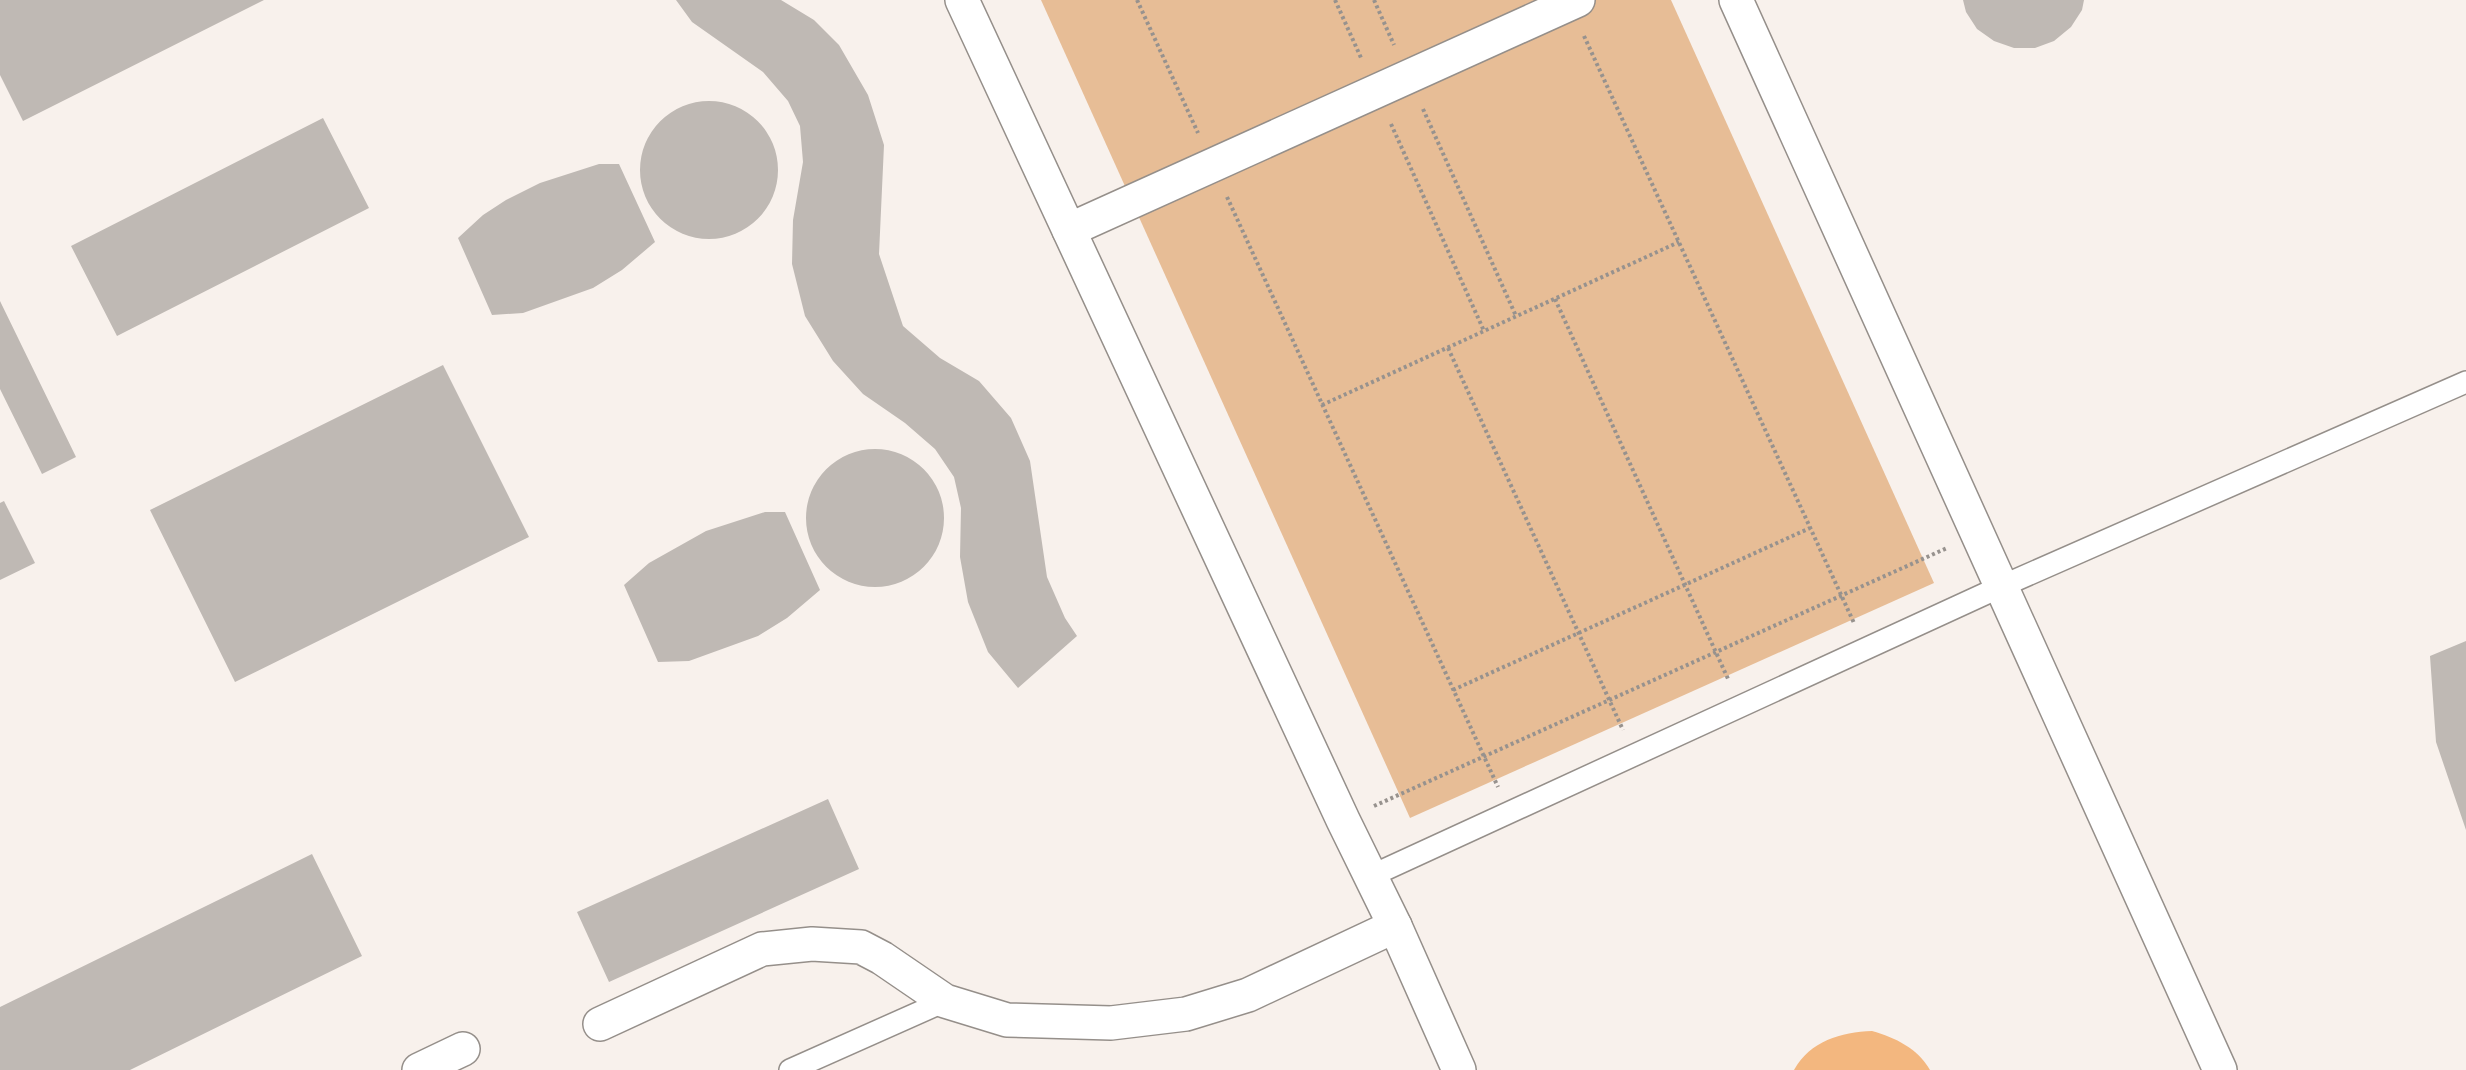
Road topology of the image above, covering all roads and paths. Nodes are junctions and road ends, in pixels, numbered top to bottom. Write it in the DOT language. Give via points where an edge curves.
graph roads {
  1 [pos="962,0"];
  2 [pos="1137,0"];
  3 [pos="1335,0"];
  4 [pos="1374,0"];
  5 [pos="1736,0"];
  6 [pos="1574,2"];
  7 [pos="1408,77"];
  8 [pos="1376,91"];
  9 [pos="1213,165"];
  10 [pos="1069,231"];
  11 [pos="1679,242"];
  12 [pos="1555,299"];
  13 [pos="1516,316"];
  14 [pos="1484,331"];
  15 [pos="1448,348"];
  16 [pos="2466,382"];
  17 [pos="1322,405"];
  18 [pos="1810,528"];
  19 [pos="1977,534"];
  20 [pos="1686,585"];
  21 [pos="2000,587"];
  22 [pos="1842,596"];
  23 [pos="1579,634"];
  24 [pos="1866,648"];
  25 [pos="1716,651"];
  26 [pos="1453,690"];
  27 [pos="1609,700"];
  28 [pos="1741,706"];
  29 [pos="1634,755"];
  30 [pos="1484,756"];
  31 [pos="1509,812"];
  32 [pos="1343,820"];
  33 [pos="1371,876"];
  34 [pos="1395,926"];
  35 [pos="945,1001"];
  36 [pos="600,1024"];
  37 [pos="463,1049"];
  38 [pos="419,1070"];
  39 [pos="790,1070"];
  40 [pos="1459,1070"];
  41 [pos="2220,1070"];
  1 -- 10 [label="street"];
  2 -- 9 [label="path"];
  3 -- 8 [label="path"];
  4 -- 7 [label="path"];
  5 -- 19 [label="street"];
  6 -- 7 [label="street"];
  6 -- 11 [label="path"];
  7 -- 8 [label="street"];
  7 -- 13 [label="path"];
  8 -- 9 [label="street"];
  8 -- 14 [label="path"];
  9 -- 10 [label="street"];
  9 -- 17 [label="path"];
  10 -- 32 [label="street"];
  11 -- 12 [label="path"];
  11 -- 18 [label="path"];
  12 -- 13 [label="path"];
  12 -- 20 [label="path"];
  13 -- 14 [label="path"];
  14 -- 15 [label="path"];
  15 -- 17 [label="path"];
  15 -- 23 [label="path"];
  16 -- 21 [label="lane"];
  17 -- 26 [label="path"];
  18 -- 20 [label="path"];
  18 -- 22 [label="path"];
  19 -- 21 [label="street"];
  19 -- 22 [label="path"];
  20 -- 23 [label="path"];
  20 -- 25 [label="path"];
  21 -- 24 [label="lane"];
  21 -- 41 [label="street"];
  22 -- 24 [label="path"];
  22 -- 25 [label="path"];
  23 -- 26 [label="path"];
  23 -- 27 [label="path"];
  24 -- 28 [label="lane"];
  25 -- 27 [label="path"];
  25 -- 28 [label="path"];
  26 -- 30 [label="path"];
  27 -- 29 [label="path"];
  27 -- 30 [label="path"];
  28 -- 29 [label="lane"];
  29 -- 31 [label="lane"];
  30 -- 31 [label="path"];
  30 -- 32 [label="path"];
  31 -- 33 [label="lane"];
  32 -- 33 [label="street"];
  33 -- 34 [label="street"];
  34 -- 35 [label="street" via="1248,995 1186,1014 1111,1023 1007,1020"];
  34 -- 40 [label="street"];
  35 -- 36 [label="street" via="861,947 812,944 762,949"];
  35 -- 39 [label="lane"];
  37 -- 38 [label="street"];
}
